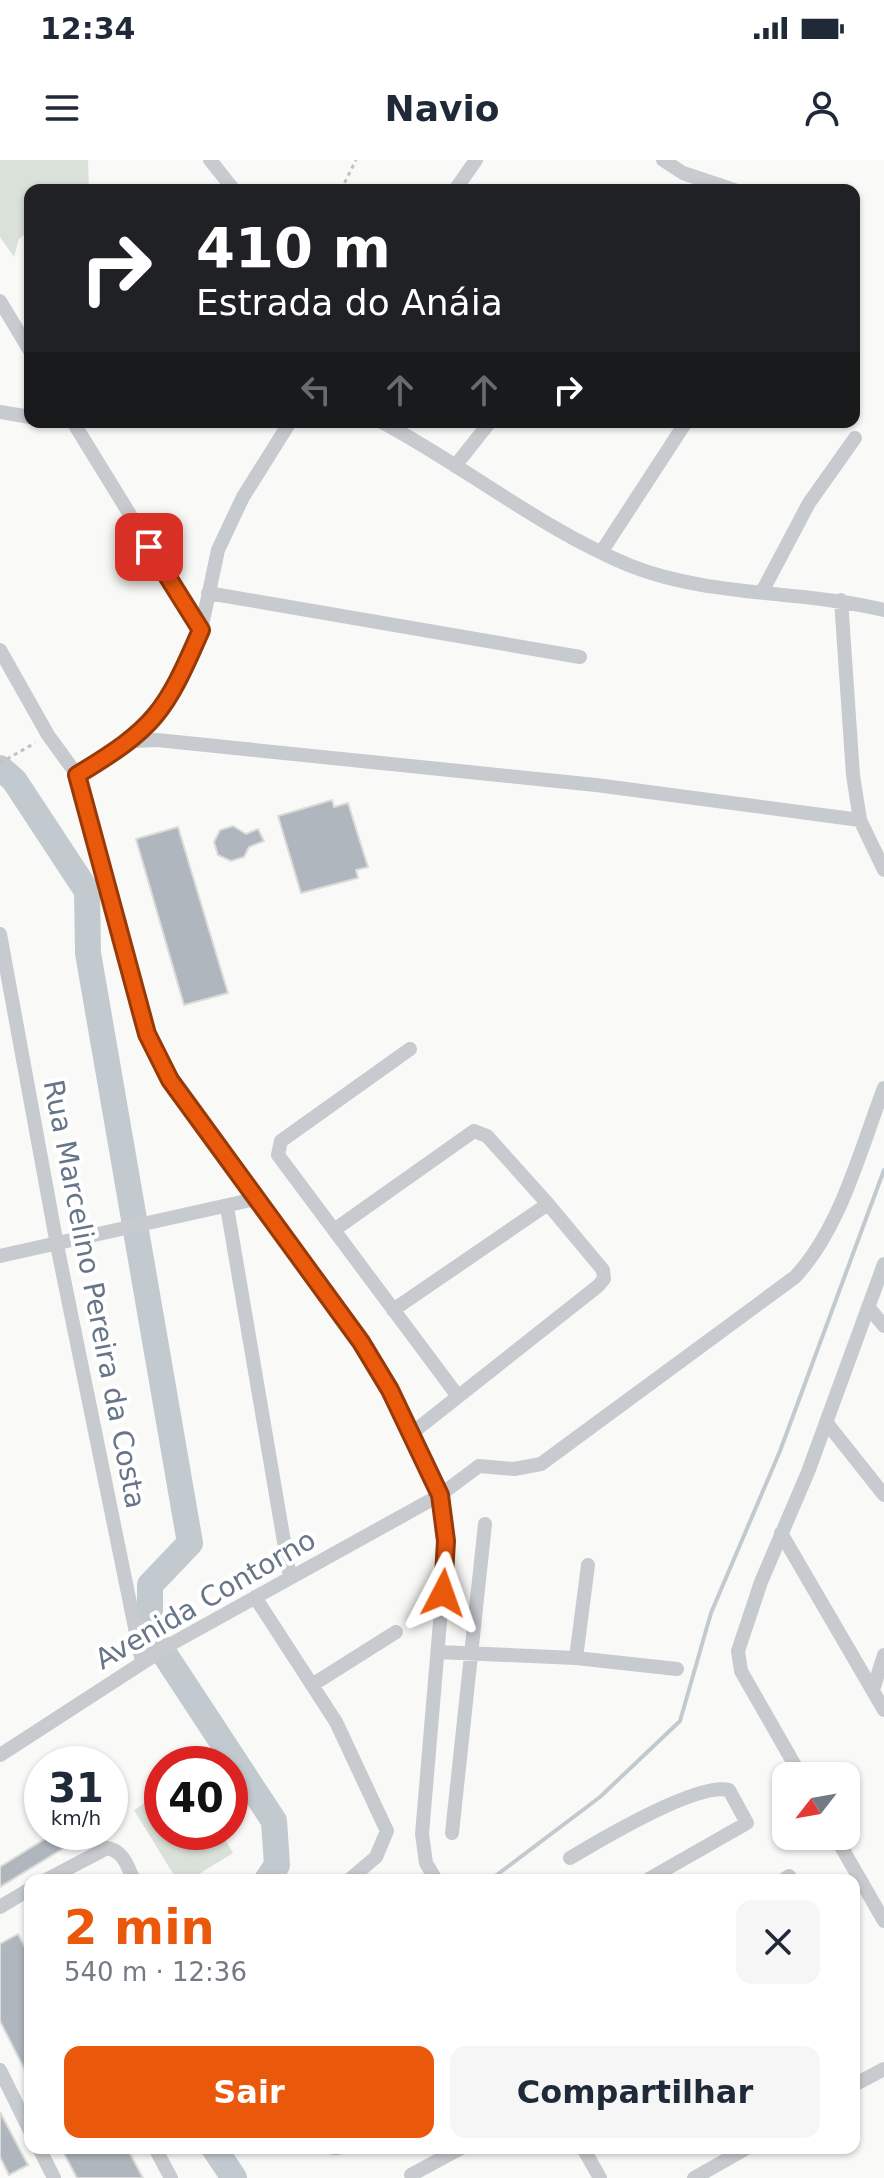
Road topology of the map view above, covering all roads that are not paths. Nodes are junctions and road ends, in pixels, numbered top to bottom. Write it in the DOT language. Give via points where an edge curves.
graph roads {
  1 [pos="210,160"];
  2 [pos="476,160"];
  3 [pos="663,160"];
  4 [pos="229,184"];
  5 [pos="459,184"];
  6 [pos="716,184"];
  7 [pos="0,301"];
  8 [pos="24,341"];
  9 [pos="0,412"];
  10 [pos="24,416"];
  11 [pos="77,428"];
  12 [pos="286,428"];
  13 [pos="392,428"];
  14 [pos="485,428"];
  15 [pos="682,428"];
  16 [pos="855,438"];
  17 [pos="455,466"];
  18 [pos="602,551"];
  19 [pos="763,590"];
  20 [pos="208,593"];
  21 [pos="841,600"];
  22 [pos="884,610"];
  23 [pos="201,630"];
  24 [pos="0,650"];
  25 [pos="580,657"];
  26 [pos="134,741"];
  27 [pos="77,775"];
  28 [pos="860,820"];
  29 [pos="884,870"];
  30 [pos="0,934"];
  31 [pos="410,1049"];
  32 [pos="884,1088"];
  33 [pos="255,1199"];
  34 [pos="548,1204"];
  35 [pos="227,1207"];
  36 [pos="334,1230"];
  37 [pos="57,1245"];
  38 [pos="0,1256"];
  39 [pos="884,1264"];
  40 [pos="869,1308"];
  41 [pos="393,1310"];
  42 [pos="884,1326"];
  43 [pos="457,1395"];
  44 [pos="826,1422"];
  45 [pos="412,1433"];
  46 [pos="440,1495"];
  47 [pos="884,1495"];
  48 [pos="485,1524"];
  49 [pos="781,1533"];
  50 [pos="588,1565"];
  51 [pos="290,1577"];
  52 [pos="255,1597"];
  53 [pos="396,1632"];
  54 [pos="438,1652"];
  55 [pos="472,1652"];
  56 [pos="884,1655"];
  57 [pos="576,1658"];
  58 [pos="144,1661"];
  59 [pos="677,1669"];
  60 [pos="312,1685"];
  61 [pos="873,1690"];
  62 [pos="884,1710"];
  63 [pos="0,1755"];
  64 [pos="793,1762"];
  65 [pos="452,1833"];
  66 [pos="843,1850"];
  67 [pos="570,1858"];
  68 [pos="57,1874"];
  69 [pos="131,1874"];
  70 [pos="356,1874"];
  71 [pos="432,1874"];
  72 [pos="658,1874"];
  73 [pos="857,1874"];
  74 [pos="860,1879"];
  75 [pos="24,1897"];
  76 [pos="0,1907"];
  77 [pos="884,1921"];
  78 [pos="884,2069"];
  79 [pos="0,2070"];
  80 [pos="860,2082"];
  81 [pos="24,2119"];
  82 [pos="42,2154"];
  83 [pos="158,2154"];
  84 [pos="450,2154"];
  85 [pos="586,2154"];
  86 [pos="736,2154"];
  87 [pos="411,2175"];
  88 [pos="54,2178"];
  89 [pos="171,2178"];
  90 [pos="600,2178"];
  91 [pos="694,2178"];
  1 -- 4 [label="street"];
  2 -- 5 [label="street"];
  3 -- 6 [label="street"];
  7 -- 8 [label="street"];
  9 -- 10 [label="street"];
  11 -- 23 [label="street"];
  12 -- 20 [label="street" via="243,497 218,550"];
  13 -- 17 [label="street"];
  14 -- 17 [label="street"];
  15 -- 18 [label="street"];
  16 -- 19 [label="street" via="809,503"];
  17 -- 18 [label="street"];
  18 -- 19 [label="street" via="632,566 699,585"];
  19 -- 21 [label="street"];
  20 -- 23 [label="street"];
  20 -- 25 [label="street"];
  21 -- 22 [label="street"];
  21 -- 28 [label="street"];
  23 -- 26 [label="street" via="175,690"];
  24 -- 27 [label="street"];
  26 -- 27 [label="street"];
  26 -- 28 [label="street" via="596,785"];
  27 -- 33 [label="street" via="140,1019 170,1080"];
  28 -- 29 [label="street"];
  30 -- 37 [label="street, Rua Marcelino Pereira da Costa"];
  31 -- 36 [label="street" via="278,1147 278,1155"];
  32 -- 46 [label="street, Avenida Contorno" via="829,1226 795,1277 541,1464 514,1469 479,1466"];
  33 -- 35 [label="street"];
  33 -- 45 [label="street" via="361,1342"];
  34 -- 36 [label="street" via="487,1136 474,1131"];
  34 -- 41 [label="street"];
  34 -- 43 [label="street" via="603,1270 604,1279"];
  35 -- 37 [label="street"];
  35 -- 51 [label="street"];
  36 -- 41 [label="street"];
  37 -- 38 [label="street"];
  37 -- 58 [label="street, Rua Marcelino Pereira da Costa"];
  39 -- 40 [label="street"];
  40 -- 42 [label="street"];
  40 -- 44 [label="street"];
  41 -- 43 [label="street"];
  43 -- 45 [label="street"];
  44 -- 47 [label="street"];
  44 -- 49 [label="street"];
  45 -- 46 [label="street"];
  46 -- 51 [label="street, Avenida Contorno"];
  46 -- 54 [label="street" via="446,1541"];
  48 -- 55 [label="street"];
  49 -- 61 [label="street"];
  49 -- 64 [label="street" via="738,1660"];
  50 -- 57 [label="street"];
  51 -- 52 [label="street, Avenida Contorno"];
  52 -- 58 [label="street, Avenida Contorno"];
  52 -- 60 [label="street"];
  53 -- 60 [label="street"];
  54 -- 55 [label="street"];
  54 -- 71 [label="street" via="422,1834"];
  55 -- 57 [label="street"];
  55 -- 65 [label="street"];
  56 -- 61 [label="street"];
  57 -- 59 [label="street"];
  58 -- 63 [label="street, Avenida Contorno"];
  60 -- 70 [label="street" via="336,1722 387,1831 376,1857"];
  61 -- 62 [label="street"];
  66 -- 73 [label="street"];
  67 -- 72 [label="street" via="637,1819 729,1790 747,1823"];
  68 -- 69 [label="street" via="107,1848 123,1856"];
  74 -- 77 [label="street"];
  75 -- 76 [label="street"];
  78 -- 80 [label="street"];
  79 -- 81 [label="street"];
  82 -- 88 [label="street"];
  83 -- 89 [label="street"];
  84 -- 87 [label="street"];
  85 -- 90 [label="street"];
  86 -- 91 [label="street"];
}
